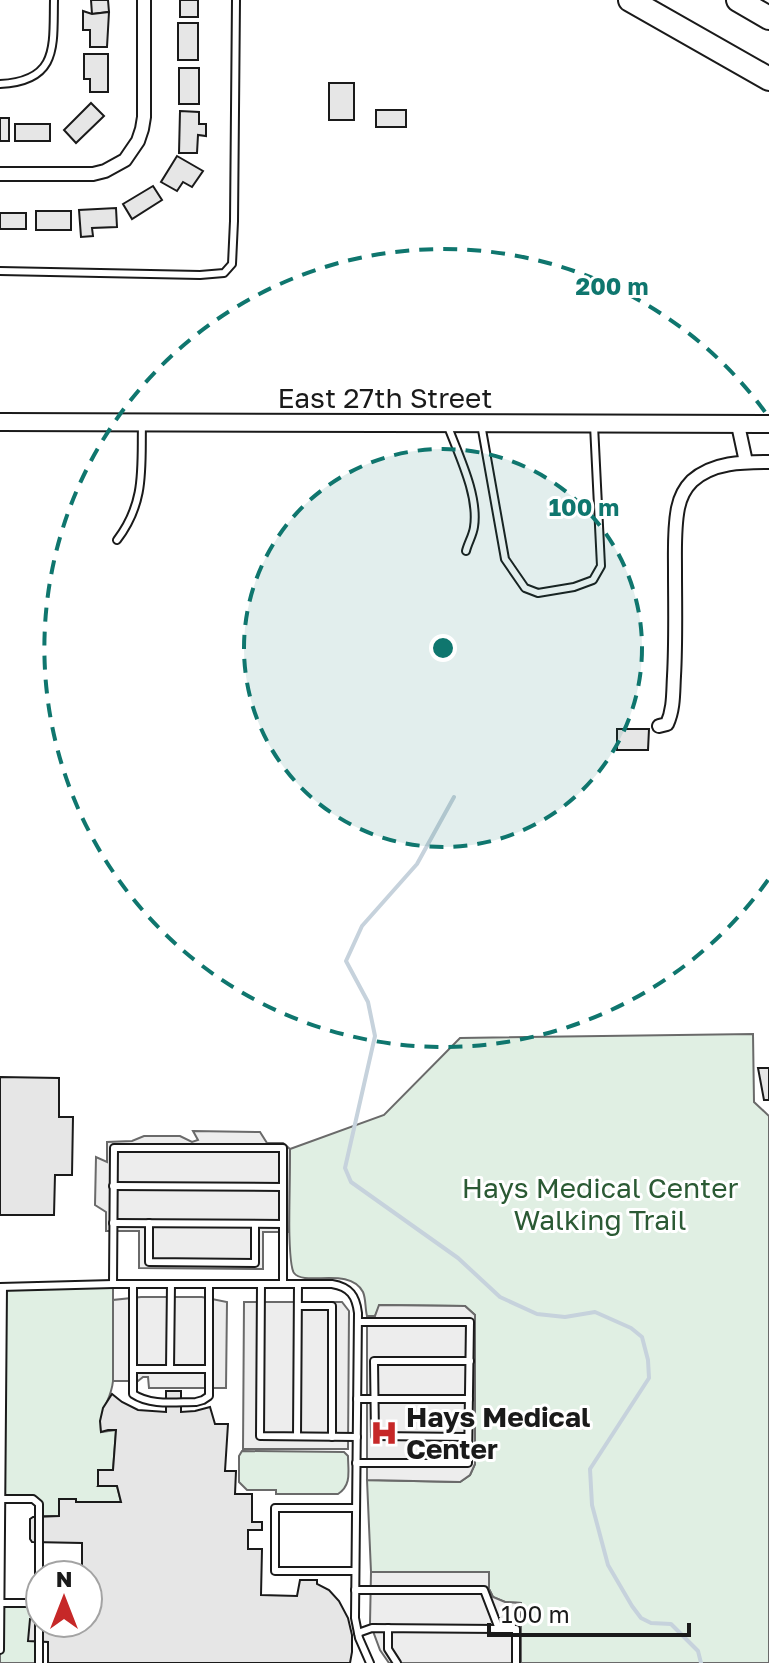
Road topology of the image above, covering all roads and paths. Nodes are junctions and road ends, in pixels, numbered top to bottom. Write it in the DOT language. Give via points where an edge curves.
graph roads {
  1 [pos="54,0"];
  2 [pos="144,0"];
  3 [pos="236,0"];
  4 [pos="630,0"];
  5 [pos="738,0"];
  6 [pos="769,18"];
  7 [pos="769,79"];
  8 [pos="0,84"];
  9 [pos="0,174"];
  10 [pos="0,271"];
  11 [pos="0,422"];
  12 [pos="142,423"];
  13 [pos="447,424"];
  14 [pos="481,424"];
  15 [pos="594,424"];
  16 [pos="769,424"];
  17 [pos="738,425"];
  18 [pos="746,462"];
  19 [pos="769,462"];
  20 [pos="117,540"];
  21 [pos="466,551"];
  22 [pos="659,726"];
  23 [pos="113,1186"];
  24 [pos="283,1187"];
  25 [pos="113,1223"];
  26 [pos="149,1223"];
  27 [pos="255,1224"];
  28 [pos="283,1224"];
  29 [pos="113,1284"];
  30 [pos="133,1284"];
  31 [pos="171,1284"];
  32 [pos="209,1284"];
  33 [pos="261,1284"];
  34 [pos="283,1284"];
  35 [pos="298,1284"];
  36 [pos="2,1287"];
  37 [pos="298,1306"];
  38 [pos="358,1322"];
  39 [pos="470,1361"];
  40 [pos="133,1369"];
  41 [pos="170,1369"];
  42 [pos="209,1369"];
  43 [pos="1,1374"];
  44 [pos="357,1399"];
  45 [pos="374,1399"];
  46 [pos="469,1399"];
  47 [pos="1,1412"];
  48 [pos="297,1436"];
  49 [pos="332,1437"];
  50 [pos="357,1437"];
  51 [pos="468,1437"];
  52 [pos="1,1461"];
  53 [pos="356,1463"];
  54 [pos="1,1499"];
  55 [pos="356,1508"];
  56 [pos="0,1556"];
  57 [pos="39,1559"];
  58 [pos="355,1571"];
  59 [pos="355,1590"];
  60 [pos="0,1603"];
  61 [pos="24,1603"];
  62 [pos="388,1628"];
  63 [pos="499,1629"];
  64 [pos="358,1633"];
  65 [pos="39,1639"];
  66 [pos="0,1650"];
  67 [pos="39,1663"];
  68 [pos="370,1663"];
  69 [pos="397,1663"];
  70 [pos="516,1663"];
  1 -- 8 [label="lane" via="53,44 46,64 27,80"];
  2 -- 9 [label="street" via="144,117 138,141 125,160 93,174"];
  3 -- 10 [label="lane" via="232,264 224,273 200,275"];
  4 -- 7 [label="highway"];
  5 -- 6 [label="highway"];
  11 -- 12 [label="main road, East 27th Street"];
  12 -- 13 [label="main road, East 27th Street"];
  12 -- 20 [label="lane" via="137,505"];
  13 -- 14 [label="main road, East 27th Street"];
  13 -- 21 [label="lane" via="475,508"];
  14 -- 15 [label="main road, East 27th Street"];
  14 -- 15 [label="lane" via="505,559 525,588 538,593 593,580 601,566"];
  15 -- 17 [label="main road, East 27th Street"];
  16 -- 17 [label="main road, East 27th Street"];
  17 -- 18 [label="street"];
  18 -- 19 [label="street"];
  18 -- 22 [label="street" via="703,472 690,483 677,510 672,714"];
  23 -- 24 [label="lane"];
  23 -- 24 [label="lane" via="114,1148 283,1148"];
  23 -- 25 [label="lane"];
  24 -- 28 [label="lane"];
  25 -- 26 [label="lane"];
  25 -- 29 [label="lane"];
  26 -- 27 [label="lane"];
  26 -- 27 [label="lane" via="149,1262 255,1263"];
  27 -- 28 [label="lane"];
  28 -- 34 [label="lane"];
  29 -- 30 [label="lane"];
  29 -- 36 [label="lane"];
  30 -- 31 [label="lane"];
  30 -- 40 [label="lane"];
  31 -- 32 [label="lane"];
  31 -- 41 [label="lane"];
  32 -- 33 [label="lane"];
  32 -- 42 [label="lane"];
  33 -- 34 [label="lane"];
  33 -- 48 [label="lane" via="260,1436"];
  34 -- 35 [label="lane"];
  35 -- 37 [label="lane"];
  35 -- 38 [label="lane" via="347,1289 356,1301"];
  36 -- 43 [label="lane"];
  37 -- 48 [label="lane"];
  37 -- 49 [label="lane" via="332,1306"];
  38 -- 39 [label="lane" via="470,1322"];
  38 -- 44 [label="lane"];
  39 -- 45 [label="lane" via="374,1361"];
  39 -- 46 [label="lane"];
  40 -- 41 [label="lane"];
  40 -- 42 [label="lane" via="133,1394 150,1402 206,1398"];
  41 -- 42 [label="lane"];
  43 -- 47 [label="lane"];
  44 -- 45 [label="lane"];
  44 -- 50 [label="lane"];
  45 -- 46 [label="lane"];
  45 -- 51 [label="lane" via="375,1436"];
  46 -- 51 [label="lane"];
  47 -- 52 [label="lane"];
  48 -- 49 [label="lane"];
  49 -- 50 [label="lane"];
  50 -- 53 [label="lane"];
  51 -- 53 [label="lane" via="468,1463"];
  52 -- 54 [label="lane"];
  53 -- 55 [label="lane"];
  54 -- 56 [label="lane"];
  54 -- 57 [label="lane" via="33,1499 39,1504"];
  55 -- 58 [label="lane"];
  55 -- 58 [label="lane" via="275,1508 275,1571"];
  56 -- 60 [label="lane"];
  58 -- 59 [label="lane"];
  59 -- 63 [label="lane" via="484,1590"];
  59 -- 64 [label="lane"];
  60 -- 61 [label="lane"];
  60 -- 66 [label="lane"];
  62 -- 63 [label="lane"];
  62 -- 64 [label="lane"];
  62 -- 69 [label="lane" via="388,1649"];
  63 -- 70 [label="lane" via="516,1629"];
  64 -- 68 [label="lane"];
  65 -- 67 [label="lane"];
}
